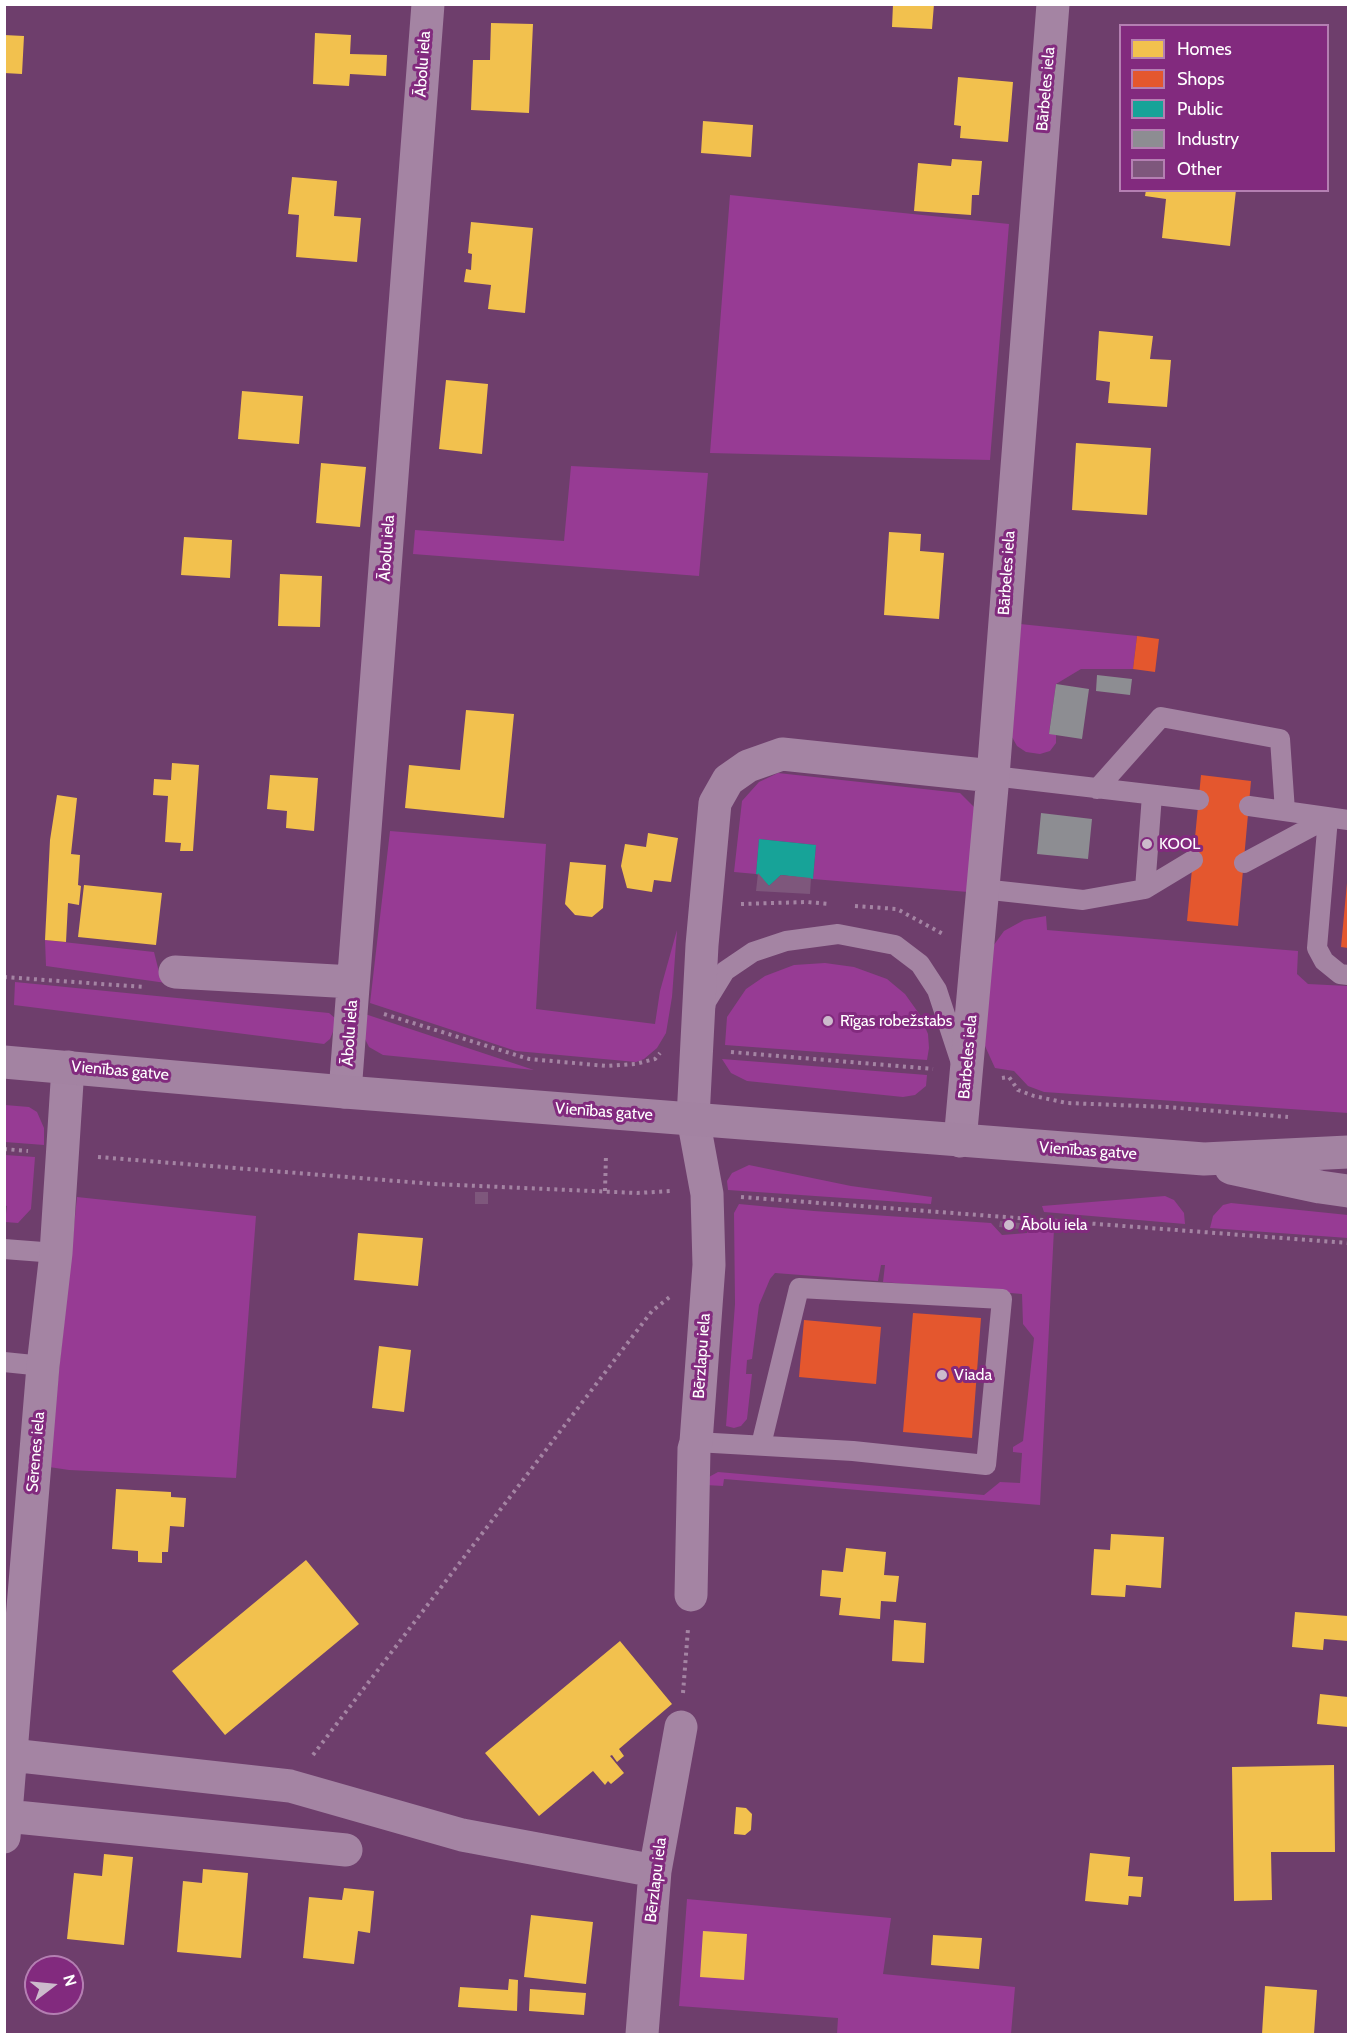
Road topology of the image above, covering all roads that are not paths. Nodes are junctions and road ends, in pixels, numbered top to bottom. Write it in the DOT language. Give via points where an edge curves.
graph roads {
  1 [pos="428,4"];
  2 [pos="1053,4"];
  3 [pos="993,776"];
  4 [pos="1097,789"];
  5 [pos="1152,795"];
  6 [pos="1199,800"];
  7 [pos="1249,806"];
  8 [pos="1285,811"];
  9 [pos="1348,814"];
  10 [pos="1328,818"];
  11 [pos="1348,820"];
  12 [pos="1193,860"];
  13 [pos="1244,863"];
  14 [pos="982,889"];
  15 [pos="1145,889"];
  16 [pos="175,972"];
  17 [pos="1348,975"];
  18 [pos="354,982"];
  19 [pos="697,1049"];
  20 [pos="4,1062"];
  21 [pos="68,1067"];
  22 [pos="966,1080"];
  23 [pos="345,1092"];
  24 [pos="693,1118"];
  25 [pos="960,1141"];
  26 [pos="1348,1152"];
  27 [pos="1204,1159"];
  28 [pos="1348,1191"];
  29 [pos="4,1249"];
  30 [pos="56,1253"];
  31 [pos="4,1362"];
  32 [pos="43,1366"];
  33 [pos="696,1442"];
  34 [pos="761,1445"];
  35 [pos="691,1595"];
  36 [pos="681,1727"];
  37 [pos="11,1755"];
  38 [pos="5,1827"];
  39 [pos="346,1850"];
  40 [pos="655,1871"];
  41 [pos="642,2034"];
  1 -- 18 [label="street, Ābolu iela"];
  2 -- 3 [label="street, Bārbeles iela"];
  3 -- 4 [label="lane"];
  3 -- 14 [label="street, Bārbeles iela"];
  3 -- 19 [label="street, Bērzlapu iela" via="782,754 748,766 728,780 715,803"];
  4 -- 5 [label="lane"];
  4 -- 8 [label="lane" via="1161,717 1280,739"];
  5 -- 6 [label="lane"];
  5 -- 15 [label="lane"];
  7 -- 8 [label="lane"];
  8 -- 10 [label="lane"];
  9 -- 11 [label="lane"];
  10 -- 11 [label="lane"];
  10 -- 13 [label="lane"];
  10 -- 17 [label="lane" via="1317,948 1324,961 1340,974"];
  12 -- 15 [label="lane"];
  14 -- 15 [label="lane" via="1083,900"];
  14 -- 22 [label="street, Bārbeles iela"];
  16 -- 18 [label="street"];
  18 -- 23 [label="street, Ābolu iela"];
  19 -- 22 [label="lane" via="706,1002 725,971 753,951 786,941 838,934 895,945 920,964 937,990"];
  19 -- 24 [label="street, Bērzlapu iela"];
  20 -- 21 [label="highway, Vienības gatve"];
  21 -- 23 [label="highway, Vienības gatve"];
  21 -- 30 [label="street, Sērenes iela"];
  22 -- 25 [label="street, Bārbeles iela"];
  23 -- 24 [label="highway, Vienības gatve"];
  24 -- 25 [label="highway, Vienības gatve"];
  24 -- 33 [label="street, Bērzlapu iela" via="707,1194 709,1264"];
  25 -- 27 [label="highway, Vienības gatve"];
  26 -- 27 [label="highway, Vienības gatve"];
  27 -- 28 [label="highway, Vienības gatve" via="1238,1171"];
  29 -- 30 [label="lane"];
  30 -- 32 [label="street, Sērenes iela"];
  31 -- 32 [label="lane"];
  32 -- 37 [label="street, Sērenes iela"];
  33 -- 34 [label="lane"];
  33 -- 35 [label="street, Bērzlapu iela"];
  34 -- 34 [label="lane" via="853,1450 986,1466 1002,1299 799,1288"];
  36 -- 40 [label="street, Bērzlapu iela"];
  37 -- 38 [label="street, Sērenes iela"];
  37 -- 40 [label="street" via="290,1786 462,1835"];
  38 -- 39 [label="street"];
  40 -- 41 [label="street, Bērzlapu iela"];
}
